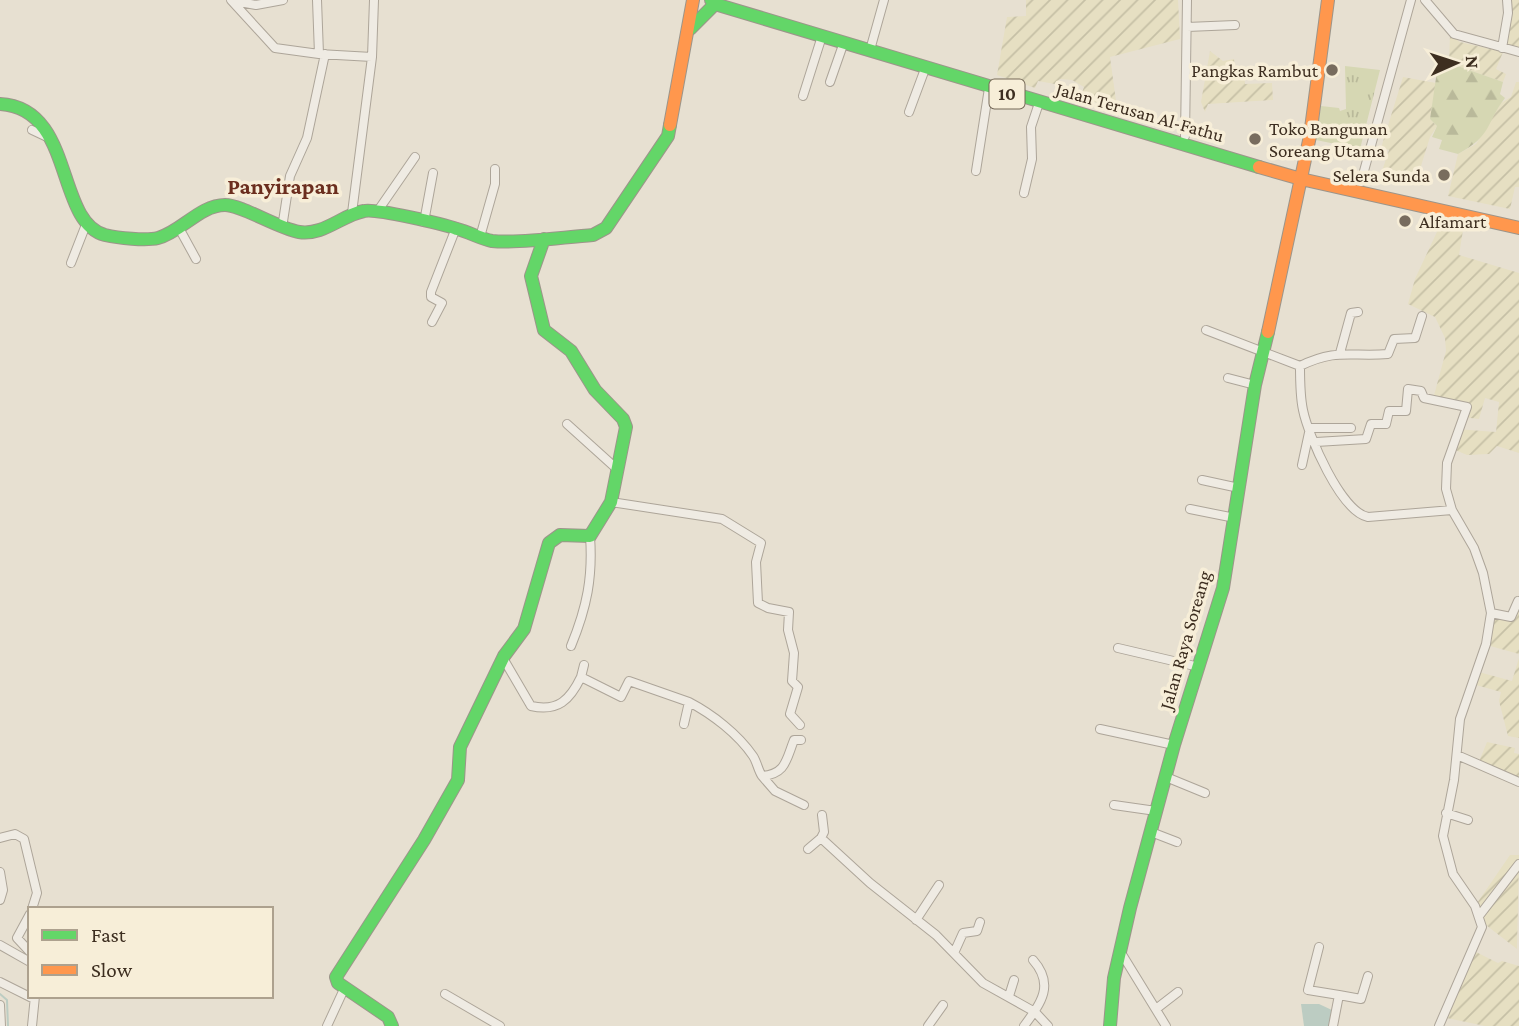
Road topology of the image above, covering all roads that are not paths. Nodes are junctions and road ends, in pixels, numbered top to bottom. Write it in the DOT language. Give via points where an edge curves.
graph roads {
  1 [pos="230,0"];
  2 [pos="283,0"];
  3 [pos="317,0"];
  4 [pos="374,0"];
  5 [pos="693,0"];
  6 [pos="743,0"];
  7 [pos="884,0"];
  8 [pos="1186,0"];
  9 [pos="1328,0"];
  10 [pos="1411,0"];
  11 [pos="1425,0"];
  12 [pos="1507,0"];
  13 [pos="256,2"];
  14 [pos="713,2"];
  15 [pos="1235,25"];
  16 [pos="1187,27"];
  17 [pos="690,29"];
  18 [pos="822,36"];
  19 [pos="844,42"];
  20 [pos="871,46"];
  21 [pos="1502,48"];
  22 [pos="1519,52"];
  23 [pos="322,54"];
  24 [pos="372,57"];
  25 [pos="925,69"];
  26 [pos="830,82"];
  27 [pos="998,88"];
  28 [pos="803,96"];
  29 [pos="1039,103"];
  30 [pos="0,104"];
  31 [pos="909,112"];
  32 [pos="32,130"];
  33 [pos="1185,136"];
  34 [pos="49,138"];
  35 [pos="415,157"];
  36 [pos="495,169"];
  37 [pos="976,171"];
  38 [pos="433,173"];
  39 [pos="1302,174"];
  40 [pos="1361,182"];
  41 [pos="1024,193"];
  42 [pos="377,212"];
  43 [pos="352,213"];
  44 [pos="1519,217"];
  45 [pos="87,222"];
  46 [pos="424,222"];
  47 [pos="179,228"];
  48 [pos="282,228"];
  49 [pos="456,228"];
  50 [pos="1519,228"];
  51 [pos="480,237"];
  52 [pos="544,239"];
  53 [pos="196,259"];
  54 [pos="71,262"];
  55 [pos="1358,312"];
  56 [pos="1422,316"];
  57 [pos="432,322"];
  58 [pos="1206,330"];
  59 [pos="1263,352"];
  60 [pos="1340,353"];
  61 [pos="1300,366"];
  62 [pos="1228,378"];
  63 [pos="1255,385"];
  64 [pos="567,424"];
  65 [pos="1310,428"];
  66 [pos="1351,428"];
  67 [pos="1316,442"];
  68 [pos="1302,465"];
  69 [pos="618,470"];
  70 [pos="1202,480"];
  71 [pos="1239,488"];
  72 [pos="611,502"];
  73 [pos="1190,509"];
  74 [pos="1452,510"];
  75 [pos="1235,518"];
  76 [pos="590,537"];
  77 [pos="1518,601"];
  78 [pos="1491,613"];
  79 [pos="572,646"];
  80 [pos="1118,648"];
  81 [pos="503,659"];
  82 [pos="584,665"];
  83 [pos="1199,667"];
  84 [pos="581,677"];
  85 [pos="689,702"];
  86 [pos="684,724"];
  87 [pos="800,725"];
  88 [pos="1100,729"];
  89 [pos="801,740"];
  90 [pos="1174,744"];
  91 [pos="1457,755"];
  92 [pos="762,776"];
  93 [pos="1166,776"];
  94 [pos="1519,782"];
  95 [pos="1205,793"];
  96 [pos="804,805"];
  97 [pos="1114,805"];
  98 [pos="1156,811"];
  99 [pos="1446,813"];
  100 [pos="822,815"];
  101 [pos="1468,821"];
  102 [pos="1151,832"];
  103 [pos="0,838"];
  104 [pos="821,838"];
  105 [pos="1177,842"];
  106 [pos="808,849"];
  107 [pos="1519,864"];
  108 [pos="0,872"];
  109 [pos="939,885"];
  110 [pos="0,901"];
  111 [pos="33,907"];
  112 [pos="1479,916"];
  113 [pos="28,918"];
  114 [pos="916,920"];
  115 [pos="980,922"];
  116 [pos="17,938"];
  117 [pos="0,945"];
  118 [pos="1319,947"];
  119 [pos="10,949"];
  120 [pos="28,950"];
  121 [pos="1120,951"];
  122 [pos="954,953"];
  123 [pos="1033,960"];
  124 [pos="28,961"];
  125 [pos="1368,976"];
  126 [pos="1014,980"];
  127 [pos="0,982"];
  128 [pos="345,987"];
  129 [pos="1178,992"];
  130 [pos="445,994"];
  131 [pos="28,995"];
  132 [pos="1339,995"];
  133 [pos="1009,996"];
  134 [pos="35,998"];
  135 [pos="0,1005"];
  136 [pos="943,1005"];
  137 [pos="1156,1009"];
  138 [pos="1035,1012"];
  139 [pos="1,1026"];
  140 [pos="32,1026"];
  141 [pos="327,1026"];
  142 [pos="392,1026"];
  143 [pos="500,1026"];
  144 [pos="928,1026"];
  145 [pos="1024,1026"];
  146 [pos="1048,1026"];
  147 [pos="1110,1026"];
  148 [pos="1166,1026"];
  149 [pos="1333,1026"];
  150 [pos="1438,1026"];
  1 -- 13 [label="street"];
  1 -- 23 [label="street" via="275,48"];
  2 -- 13 [label="street"];
  3 -- 23 [label="street"];
  4 -- 24 [label="street"];
  5 -- 17 [label="main road"];
  6 -- 20 [label="main road, Jalan Terusan Al-Fathu / 10"];
  7 -- 20 [label="street"];
  8 -- 16 [label="street"];
  9 -- 39 [label="main road, Jalan Raya Soreang"];
  10 -- 40 [label="street"];
  11 -- 21 [label="street" via="1454,34"];
  12 -- 21 [label="street"];
  14 -- 17 [label="main road"];
  14 -- 18 [label="main road, Jalan Terusan Al-Fathu / 10"];
  15 -- 16 [label="street"];
  16 -- 33 [label="street"];
  17 -- 52 [label="main road" via="668,136 611,222 593,235"];
  18 -- 19 [label="main road, Jalan Terusan Al-Fathu / 10"];
  18 -- 28 [label="street"];
  19 -- 20 [label="main road, Jalan Terusan Al-Fathu / 10"];
  19 -- 26 [label="street"];
  20 -- 25 [label="main road, Jalan Terusan Al-Fathu / 10"];
  20 -- 27 [label="main road, Jalan Terusan Al-Fathu / 10"];
  21 -- 22 [label="street"];
  23 -- 24 [label="street"];
  23 -- 48 [label="street" via="307,138 290,176"];
  24 -- 43 [label="street"];
  25 -- 27 [label="main road, Jalan Terusan Al-Fathu / 10"];
  25 -- 31 [label="street"];
  27 -- 29 [label="main road, Jalan Terusan Al-Fathu / 10"];
  27 -- 33 [label="main road, Jalan Terusan Al-Fathu / 10"];
  27 -- 37 [label="street"];
  29 -- 39 [label="main road, Jalan Terusan Al-Fathu / 10"];
  29 -- 41 [label="street" via="1031,127 1032,159"];
  30 -- 34 [label="main road" via="30,111 44,124"];
  32 -- 34 [label="street"];
  33 -- 39 [label="main road, Jalan Terusan Al-Fathu / 10"];
  34 -- 45 [label="main road"];
  35 -- 42 [label="street"];
  36 -- 51 [label="street"];
  38 -- 46 [label="street"];
  39 -- 40 [label="main road, Jalan Terusan Al-Fathu / 10"];
  39 -- 50 [label="main road, Jalan Terusan Al-Fathu / 10"];
  39 -- 59 [label="main road, Jalan Raya Soreang"];
  40 -- 44 [label="main road, Jalan Terusan Al-Fathu / 10"];
  42 -- 43 [label="main road"];
  42 -- 46 [label="main road"];
  43 -- 48 [label="main road" via="313,231"];
  45 -- 47 [label="main road" via="102,234 135,239 156,238"];
  45 -- 54 [label="street"];
  46 -- 49 [label="main road"];
  47 -- 48 [label="main road" via="226,205"];
  47 -- 53 [label="street"];
  49 -- 51 [label="main road"];
  49 -- 57 [label="street" via="431,292 431,297 442,303"];
  51 -- 52 [label="main road"];
  52 -- 69 [label="main road" via="531,276 542,324 547,335 571,351 595,390 625,421"];
  55 -- 60 [label="street" via="1351,313"];
  56 -- 60 [label="street" via="1415,338 1394,339 1388,354"];
  58 -- 59 [label="street"];
  59 -- 61 [label="street"];
  59 -- 63 [label="main road, Jalan Raya Soreang"];
  60 -- 61 [label="street"];
  61 -- 65 [label="street" via="1303,411"];
  62 -- 63 [label="street"];
  63 -- 71 [label="main road, Jalan Raya Soreang"];
  64 -- 69 [label="street"];
  65 -- 66 [label="street"];
  65 -- 67 [label="street"];
  65 -- 68 [label="street"];
  67 -- 74 [label="street" via="1331,478 1360,515"];
  67 -- 74 [label="street" via="1366,439 1371,424 1385,425 1389,411 1406,411 1408,389 1422,391 1424,398 1466,405 1447,463 1446,489"];
  69 -- 72 [label="main road"];
  70 -- 71 [label="street"];
  71 -- 75 [label="main road, Jalan Raya Soreang"];
  72 -- 76 [label="main road"];
  72 -- 87 [label="street" via="722,519 761,543 756,562 758,603 789,612 792,681 798,687 790,714"];
  73 -- 75 [label="street"];
  74 -- 78 [label="street" via="1478,561"];
  75 -- 83 [label="main road, Jalan Raya Soreang" via="1220,601"];
  76 -- 79 [label="street" via="592,580"];
  76 -- 81 [label="main road" via="560,535 549,543 524,629"];
  77 -- 78 [label="street" via="1511,617"];
  78 -- 91 [label="street" via="1486,645 1460,719"];
  80 -- 83 [label="street"];
  81 -- 84 [label="street" via="526,702 536,707 564,703"];
  81 -- 128 [label="main road" via="460,747 458,780 336,977"];
  82 -- 84 [label="street"];
  83 -- 90 [label="main road, Jalan Raya Soreang"];
  84 -- 85 [label="street" via="621,696 629,681"];
  85 -- 86 [label="street"];
  85 -- 92 [label="street" via="709,713 742,744 755,758"];
  88 -- 90 [label="street"];
  89 -- 92 [label="street" via="793,741 782,769"];
  90 -- 93 [label="main road, Jalan Raya Soreang"];
  91 -- 94 [label="street"];
  91 -- 99 [label="street"];
  92 -- 96 [label="street" via="775,791"];
  93 -- 95 [label="street"];
  93 -- 98 [label="main road, Jalan Raya Soreang"];
  97 -- 98 [label="street"];
  98 -- 102 [label="main road, Jalan Raya Soreang"];
  99 -- 101 [label="street"];
  99 -- 112 [label="street" via="1443,836 1447,854 1456,880"];
  100 -- 104 [label="street"];
  102 -- 105 [label="street"];
  102 -- 121 [label="main road, Jalan Raya Soreang"];
  103 -- 111 [label="street" via="15,834 24,839 37,893"];
  104 -- 106 [label="street"];
  104 -- 114 [label="street"];
  107 -- 112 [label="street"];
  108 -- 110 [label="street" via="4,891"];
  109 -- 114 [label="street"];
  112 -- 150 [label="street" via="1481,930"];
  113 -- 116 [label="street"];
  114 -- 122 [label="street"];
  115 -- 122 [label="street" via="977,931 963,933"];
  116 -- 119 [label="street"];
  116 -- 120 [label="street"];
  117 -- 119 [label="street"];
  118 -- 132 [label="street" via="1308,990"];
  119 -- 124 [label="street"];
  121 -- 137 [label="street"];
  121 -- 147 [label="main road, Jalan Raya Soreang"];
  122 -- 133 [label="street" via="983,983"];
  123 -- 138 [label="street" via="1042,971 1045,986"];
  125 -- 132 [label="street" via="1361,999"];
  126 -- 133 [label="street"];
  127 -- 131 [label="street"];
  128 -- 141 [label="street"];
  128 -- 142 [label="main road" via="388,1017"];
  129 -- 137 [label="street"];
  130 -- 143 [label="street"];
  132 -- 149 [label="street"];
  133 -- 138 [label="street"];
  134 -- 140 [label="street"];
  135 -- 139 [label="street"];
  136 -- 144 [label="street"];
  137 -- 148 [label="street"];
  138 -- 145 [label="street"];
  138 -- 146 [label="street"];
}
